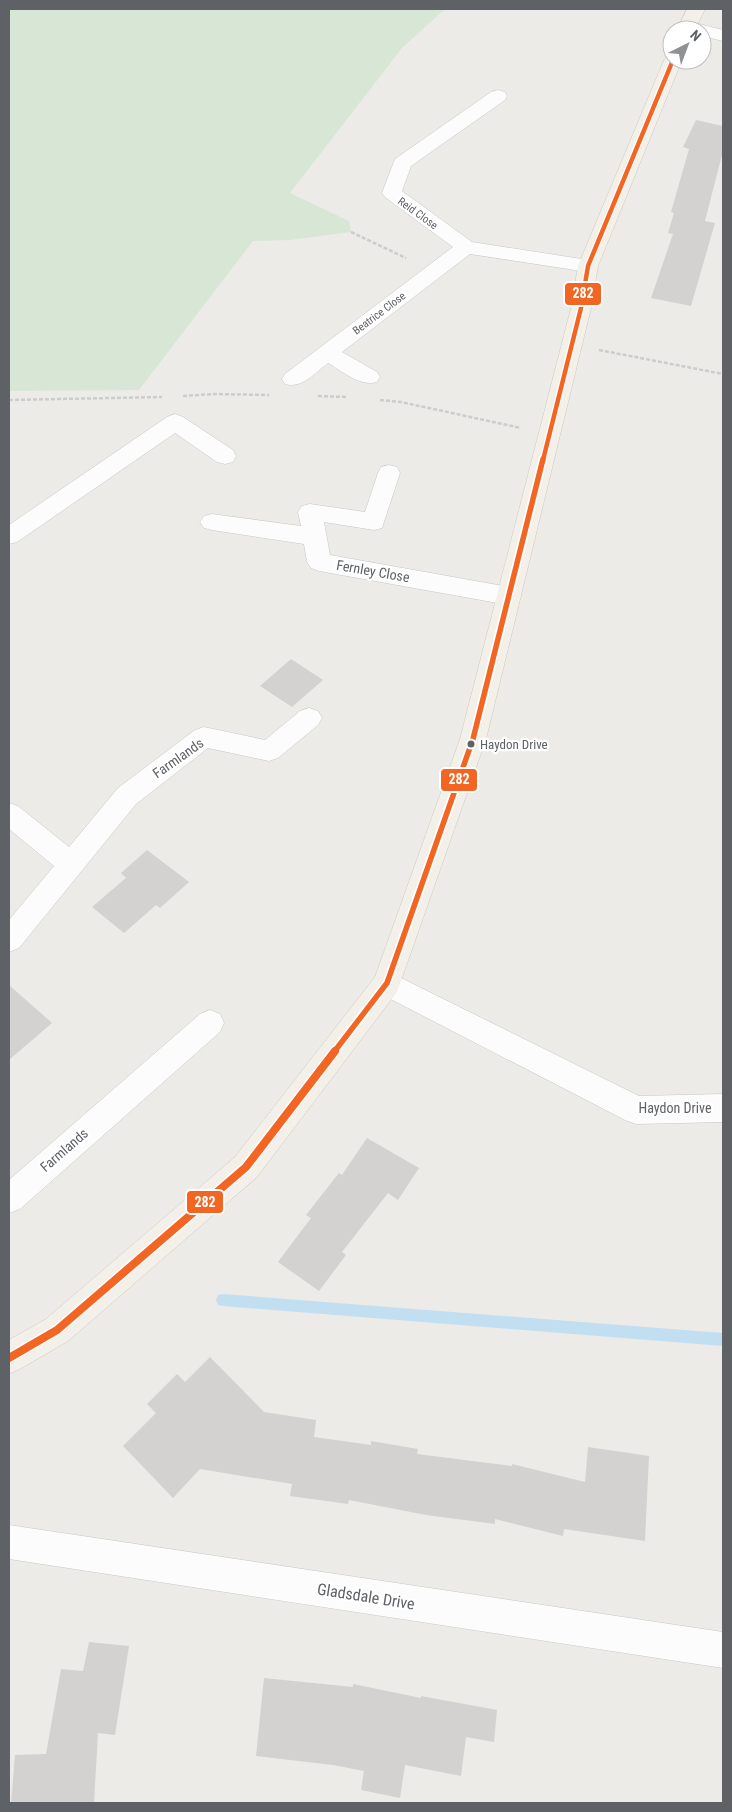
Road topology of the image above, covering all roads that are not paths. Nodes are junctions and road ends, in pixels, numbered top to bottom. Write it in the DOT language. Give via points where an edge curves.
graph roads {
  1 [pos="670,70"];
  2 [pos="498,96"];
  3 [pos="466,248"];
  4 [pos="588,266"];
  5 [pos="327,353"];
  6 [pos="369,376"];
  7 [pos="292,379"];
  8 [pos="225,456"];
  9 [pos="389,473"];
  10 [pos="212,522"];
  11 [pos="9,536"];
  12 [pos="315,537"];
  13 [pos="508,596"];
  14 [pos="309,718"];
  15 [pos="9,814"];
  16 [pos="70,863"];
  17 [pos="9,940"];
  18 [pos="387,983"];
  19 [pos="210,1023"];
  20 [pos="723,1108"];
  21 [pos="9,1199"];
  22 [pos="9,1358"];
  23 [pos="9,1542"];
  24 [pos="723,1650"];
  1 -- 4 [label="main road"];
  2 -- 3 [label="street, Reid Close" via="402,163 392,193"];
  3 -- 4 [label="street, Reid Close"];
  3 -- 5 [label="street, Beatrice Close"];
  4 -- 13 [label="main road" via="581,308"];
  5 -- 6 [label="street"];
  5 -- 7 [label="street, Beatrice Close"];
  8 -- 11 [label="street" via="175,422"];
  9 -- 12 [label="street, Fernley Close" via="374,522 310,512"];
  10 -- 12 [label="street"];
  12 -- 13 [label="street, Fernley Close" via="319,562"];
  13 -- 18 [label="main road" via="473,739"];
  14 -- 16 [label="street, Farmlands" via="269,750 204,737 126,796"];
  15 -- 16 [label="street"];
  16 -- 17 [label="street, Farmlands"];
  18 -- 20 [label="street, Haydon Drive" via="636,1110"];
  18 -- 22 [label="main road" via="246,1167 57,1330"];
  19 -- 21 [label="street, Farmlands"];
  23 -- 24 [label="street, Gladsdale Drive"];
}
